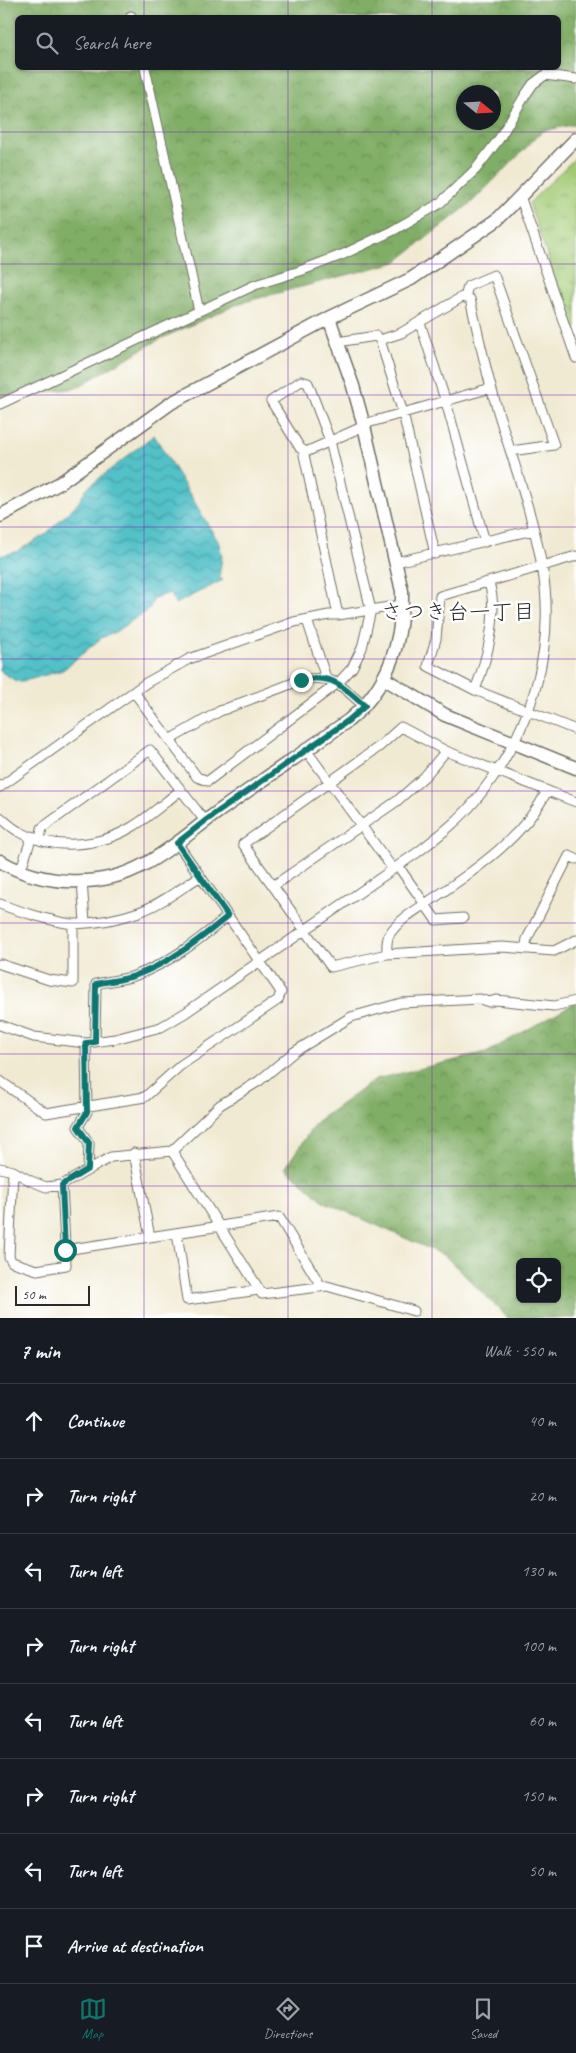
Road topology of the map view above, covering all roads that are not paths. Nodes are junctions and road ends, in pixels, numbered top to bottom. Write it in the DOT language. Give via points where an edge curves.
graph roads {
  1 [pos="145,70"];
  2 [pos="576,79"];
  3 [pos="576,140"];
  4 [pos="520,196"];
  5 [pos="466,298"];
  6 [pos="199,311"];
  7 [pos="329,318"];
  8 [pos="420,323"];
  9 [pos="380,340"];
  10 [pos="337,342"];
  11 [pos="576,358"];
  12 [pos="491,388"];
  13 [pos="446,402"];
  14 [pos="0,404"];
  15 [pos="403,413"];
  16 [pos="364,425"];
  17 [pos="330,441"];
  18 [pos="303,450"];
  19 [pos="511,451"];
  20 [pos="0,516"];
  21 [pos="533,530"];
  22 [pos="485,542"];
  23 [pos="435,554"];
  24 [pos="576,556"];
  25 [pos="396,562"];
  26 [pos="542,565"];
  27 [pos="489,583"];
  28 [pos="402,605"];
  29 [pos="371,610"];
  30 [pos="338,615"];
  31 [pos="307,620"];
  32 [pos="326,678"];
  33 [pos="383,678"];
  34 [pos="338,683"];
  35 [pos="476,690"];
  36 [pos="134,692"];
  37 [pos="365,706"];
  38 [pos="528,712"];
  39 [pos="576,730"];
  40 [pos="171,739"];
  41 [pos="515,744"];
  42 [pos="306,750"];
  43 [pos="446,751"];
  44 [pos="576,768"];
  45 [pos="497,771"];
  46 [pos="330,783"];
  47 [pos="0,787"];
  48 [pos="181,790"];
  49 [pos="548,791"];
  50 [pos="576,802"];
  51 [pos="0,817"];
  52 [pos="205,821"];
  53 [pos="361,826"];
  54 [pos="36,838"];
  55 [pos="177,843"];
  56 [pos="576,858"];
  57 [pos="0,861"];
  58 [pos="396,867"];
  59 [pos="20,872"];
  60 [pos="199,877"];
  61 [pos="82,881"];
  62 [pos="273,886"];
  63 [pos="0,904"];
  64 [pos="425,905"];
  65 [pos="228,916"];
  66 [pos="463,918"];
  67 [pos="85,922"];
  68 [pos="73,924"];
  69 [pos="304,930"];
  70 [pos="576,940"];
  71 [pos="525,949"];
  72 [pos="387,954"];
  73 [pos="260,960"];
  74 [pos="0,964"];
  75 [pos="576,1001"];
  76 [pos="0,1025"];
  77 [pos="90,1042"];
  78 [pos="0,1081"];
  79 [pos="87,1106"];
  80 [pos="172,1151"];
  81 [pos="134,1154"];
  82 [pos="0,1168"];
  83 [pos="88,1169"];
  84 [pos="13,1171"];
  85 [pos="62,1185"];
  86 [pos="218,1226"];
  87 [pos="176,1233"];
  88 [pos="150,1237"];
  89 [pos="65,1250"];
  90 [pos="321,1286"];
  91 [pos="259,1290"];
  92 [pos="414,1311"];
  1 -- 6 [label="street"];
  2 -- 6 [label="street" via="545,75 534,84 476,169 439,204 344,254 255,285"];
  3 -- 4 [label="street"];
  4 -- 7 [label="street" via="497,220 411,279"];
  4 -- 11 [label="street"];
  5 -- 8 [label="street" via="462,297"];
  5 -- 12 [label="street" via="470,299"];
  5 -- 19 [label="street" via="468,286 494,275 554,445"];
  6 -- 14 [label="street"];
  7 -- 10 [label="street"];
  7 -- 20 [label="street" via="171,403 60,483"];
  8 -- 9 [label="street"];
  8 -- 13 [label="street"];
  9 -- 10 [label="street" via="376,336"];
  9 -- 15 [label="street"];
  10 -- 16 [label="street"];
  12 -- 13 [label="street"];
  12 -- 19 [label="street"];
  13 -- 15 [label="street"];
  13 -- 22 [label="street"];
  15 -- 16 [label="street"];
  15 -- 23 [label="street"];
  16 -- 17 [label="street"];
  16 -- 25 [label="street"];
  17 -- 18 [label="street" via="306,452"];
  17 -- 18 [label="street" via="308,382 301,381 271,401"];
  17 -- 29 [label="street"];
  18 -- 30 [label="street"];
  19 -- 21 [label="street"];
  21 -- 22 [label="street"];
  21 -- 26 [label="street"];
  22 -- 23 [label="street"];
  23 -- 25 [label="street"];
  24 -- 26 [label="street"];
  25 -- 28 [label="street"];
  26 -- 27 [label="street"];
  26 -- 38 [label="street" via="546,624 543,657"];
  27 -- 35 [label="street" via="492,628"];
  27 -- 35 [label="street" via="440,596 436,639 428,666"];
  28 -- 29 [label="street"];
  28 -- 33 [label="street" via="398,643"];
  29 -- 30 [label="street"];
  29 -- 34 [label="street" via="362,648 352,668"];
  30 -- 31 [label="street"];
  31 -- 32 [label="street"];
  31 -- 36 [label="street" via="189,659"];
  32 -- 34 [label="street"];
  32 -- 40 [label="street" via="301,680 220,711"];
  33 -- 37 [label="street"];
  33 -- 41 [label="street" via="445,715"];
  34 -- 37 [label="street"];
  34 -- 40 [label="street" via="208,781 197,777"];
  35 -- 38 [label="street"];
  36 -- 40 [label="street"];
  36 -- 47 [label="street"];
  37 -- 42 [label="street"];
  38 -- 39 [label="street"];
  38 -- 41 [label="street"];
  41 -- 44 [label="street"];
  41 -- 45 [label="street"];
  42 -- 46 [label="street"];
  42 -- 52 [label="street"];
  43 -- 45 [label="street"];
  43 -- 46 [label="street" via="401,726"];
  43 -- 53 [label="street" via="397,802"];
  45 -- 49 [label="street"];
  45 -- 58 [label="street" via="479,797 453,824"];
  46 -- 53 [label="street"];
  46 -- 62 [label="street" via="243,844"];
  48 -- 52 [label="street"];
  48 -- 54 [label="street" via="116,836 75,844 56,844"];
  48 -- 54 [label="street" via="150,750 42,828"];
  49 -- 50 [label="street"];
  49 -- 64 [label="street" via="506,844"];
  51 -- 54 [label="street" via="18,832"];
  52 -- 55 [label="street"];
  53 -- 58 [label="street"];
  53 -- 62 [label="street"];
  54 -- 59 [label="street"];
  55 -- 60 [label="street"];
  55 -- 61 [label="street" via="144,865 98,880"];
  56 -- 71 [label="street" via="569,856"];
  57 -- 59 [label="street"];
  58 -- 64 [label="street"];
  58 -- 69 [label="street"];
  59 -- 61 [label="street"];
  60 -- 65 [label="street"];
  60 -- 67 [label="street" via="166,900 140,912"];
  61 -- 67 [label="street"];
  62 -- 69 [label="street"];
  63 -- 68 [label="street"];
  64 -- 66 [label="street" via="436,920"];
  64 -- 72 [label="street" via="389,935"];
  65 -- 73 [label="street"];
  65 -- 77 [label="street" via="181,953 154,968 132,977 96,984"];
  67 -- 68 [label="street"];
  68 -- 74 [label="street" via="73,983 49,980"];
  69 -- 72 [label="street" via="332,968"];
  69 -- 73 [label="street"];
  70 -- 71 [label="street" via="554,951"];
  71 -- 72 [label="street" via="502,947"];
  73 -- 77 [label="street" via="161,1027"];
  73 -- 79 [label="street" via="281,992 278,1000 181,1065 145,1097"];
  75 -- 80 [label="street" via="554,1006 480,999 401,1003 351,1017 294,1052 259,1082 220,1104"];
  76 -- 77 [label="street" via="34,1037"];
  77 -- 79 [label="street"];
  78 -- 79 [label="street" via="46,1113"];
  79 -- 83 [label="street" via="78,1127 89,1143"];
  80 -- 81 [label="street"];
  80 -- 86 [label="street"];
  81 -- 83 [label="street" via="111,1157"];
  81 -- 88 [label="street"];
  82 -- 84 [label="street"];
  83 -- 85 [label="street"];
  84 -- 85 [label="street" via="46,1187"];
  84 -- 89 [label="street" via="9,1257 12,1262 37,1270 66,1266"];
  85 -- 89 [label="street"];
  86 -- 87 [label="street"];
  86 -- 90 [label="street" via="279,1217"];
  86 -- 91 [label="street"];
  87 -- 88 [label="street"];
  87 -- 91 [label="street" via="187,1300"];
  88 -- 89 [label="street"];
  90 -- 91 [label="street" via="262,1294"];
  90 -- 92 [label="street"];
}
